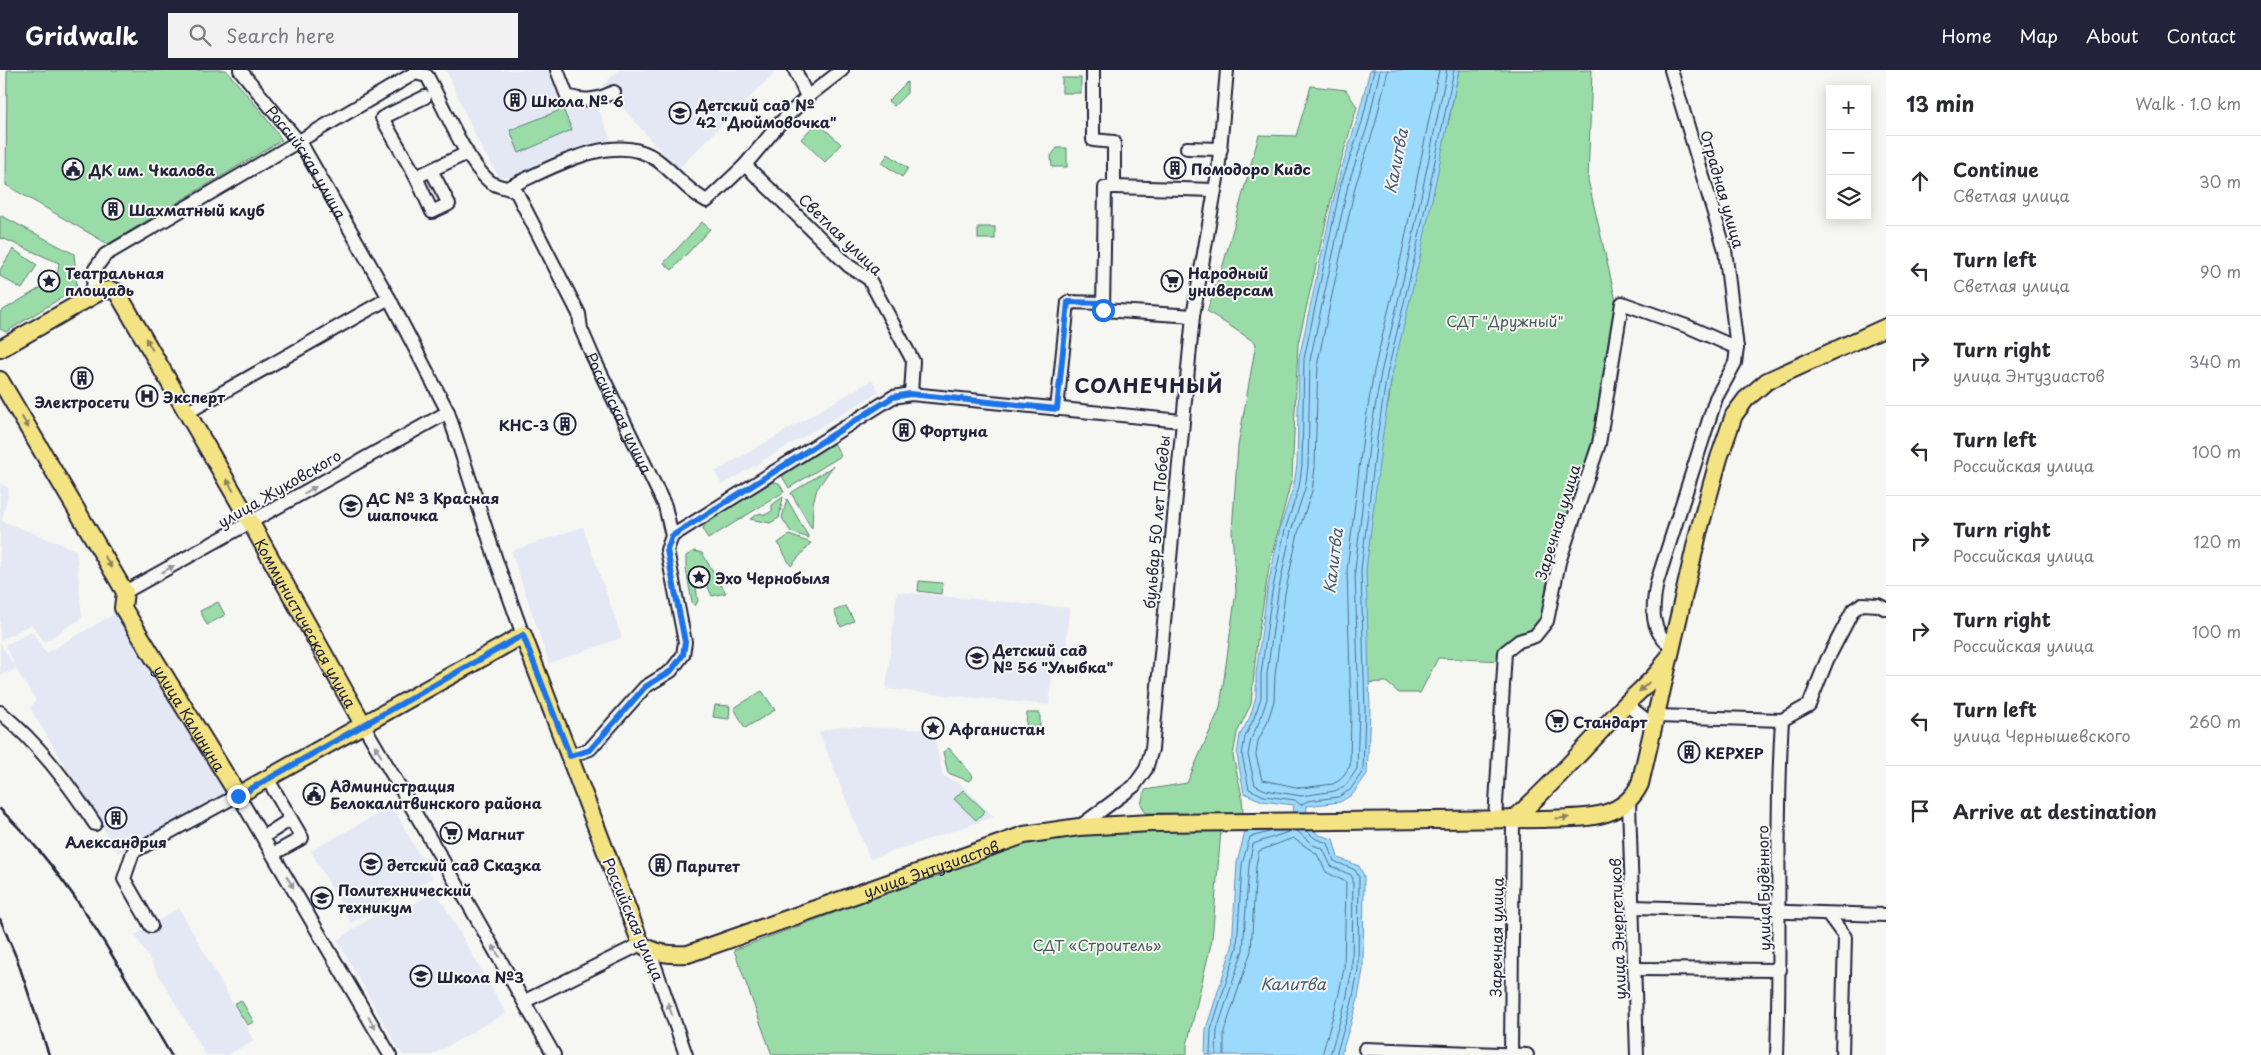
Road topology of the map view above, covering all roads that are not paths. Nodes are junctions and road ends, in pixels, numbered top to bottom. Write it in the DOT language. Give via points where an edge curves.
graph roads {
  1 [pos="240,70"];
  2 [pos="557,70"];
  3 [pos="795,70"];
  4 [pos="842,70"];
  5 [pos="1093,70"];
  6 [pos="1227,70"];
  7 [pos="1671,70"];
  8 [pos="415,71"];
  9 [pos="614,92"];
  10 [pos="808,97"];
  11 [pos="425,98"];
  12 [pos="298,141"];
  13 [pos="1187,148"];
  14 [pos="1221,149"];
  15 [pos="466,150"];
  16 [pos="745,165"];
  17 [pos="431,170"];
  18 [pos="416,177"];
  19 [pos="509,187"];
  20 [pos="1109,188"];
  21 [pos="1215,190"];
  22 [pos="92,296"];
  23 [pos="389,298"];
  24 [pos="1102,303"];
  25 [pos="1193,316"];
  26 [pos="1886,327"];
  27 [pos="0,348"];
  28 [pos="1737,348"];
  29 [pos="0,380"];
  30 [pos="910,394"];
  31 [pos="1057,409"];
  32 [pos="188,412"];
  33 [pos="448,412"];
  34 [pos="1181,421"];
  35 [pos="251,523"];
  36 [pos="672,536"];
  37 [pos="125,592"];
  38 [pos="1882,607"];
  39 [pos="523,635"];
  40 [pos="1673,648"];
  41 [pos="1626,704"];
  42 [pos="0,712"];
  43 [pos="1782,720"];
  44 [pos="1656,721"];
  45 [pos="364,726"];
  46 [pos="570,756"];
  47 [pos="267,778"];
  48 [pos="238,796"];
  49 [pos="1532,803"];
  50 [pos="1629,803"];
  51 [pos="1540,819"];
  52 [pos="290,820"];
  53 [pos="1495,820"];
  54 [pos="1513,820"];
  55 [pos="94,824"];
  56 [pos="1079,827"];
  57 [pos="263,837"];
  58 [pos="273,854"];
  59 [pos="1634,908"];
  60 [pos="1778,913"];
  61 [pos="1828,914"];
  62 [pos="1886,915"];
  63 [pos="151,926"];
  64 [pos="645,946"];
  65 [pos="1635,969"];
  66 [pos="1780,970"];
  67 [pos="525,1001"];
  68 [pos="1365,1049"];
  69 [pos="390,1055"];
  70 [pos="554,1055"];
  71 [pos="686,1055"];
  72 [pos="1511,1055"];
  73 [pos="1527,1055"];
  74 [pos="1637,1055"];
  75 [pos="1778,1055"];
  76 [pos="1842,1055"];
  1 -- 12 [label="street, Российская улица"];
  2 -- 9 [label="street" via="567,96 588,100"];
  3 -- 10 [label="street"];
  4 -- 10 [label="street"];
  5 -- 20 [label="street" via="1093,140 1114,142"];
  6 -- 14 [label="street, бульвар 50 лет Победы"];
  7 -- 28 [label="street, Отрадная улица" via="1725,250"];
  8 -- 12 [label="street"];
  8 -- 15 [label="street, Российская улица" via="427,76"];
  10 -- 16 [label="street" via="780,122"];
  11 -- 18 [label="street" via="382,118"];
  12 -- 22 [label="street" via="99,260"];
  12 -- 23 [label="street, Российская улица"];
  13 -- 14 [label="street"];
  14 -- 21 [label="street, бульвар 50 лет Победы"];
  15 -- 17 [label="street" via="463,155"];
  15 -- 19 [label="street, Российская улица" via="490,182"];
  16 -- 19 [label="street" via="707,201 692,194 656,159 640,150 608,150 576,157"];
  16 -- 30 [label="street, Светлая улица" via="849,266 869,279 913,362"];
  17 -- 18 [label="street"];
  17 -- 18 [label="street" via="449,204 432,212"];
  19 -- 36 [label="street, Российская улица" via="517,193 579,314 581,329 594,359 665,506"];
  20 -- 21 [label="street"];
  20 -- 24 [label="street"];
  21 -- 25 [label="street, бульвар 50 лет Победы"];
  22 -- 27 [label="main road"];
  32 -- 22 [label="main road, Коммунистическая улица, one-way" via="117,292 101,291"];
  23 -- 32 [label="street"];
  23 -- 33 [label="street, Российская улица"];
  24 -- 25 [label="street" via="1103,310"];
  24 -- 31 [label="street" via="1068,302"];
  25 -- 34 [label="street, бульвар 50 лет Победы"];
  26 -- 40 [label="main road" via="1767,381 1746,399 1734,415 1718,458 1698,534"];
  28 -- 40 [label="street, Отрадная улица" via="1735,363 1716,398 1657,582 1652,610 1658,633"];
  28 -- 53 [label="street, Заречная улица" via="1622,303 1599,444 1559,562 1547,620 1535,636 1505,652"];
  29 -- 37 [label="main road, улица Калинина, one-way"];
  30 -- 31 [label="street"];
  30 -- 36 [label="street" via="893,397"];
  31 -- 34 [label="street"];
  35 -- 32 [label="main road, Коммунистическая улица, one-way"];
  35 -- 33 [label="street, улица Жуковского, one-way"];
  33 -- 39 [label="street, Российская улица"];
  34 -- 56 [label="street, бульвар 50 лет Победы" via="1152,750 1146,769 1134,786"];
  37 -- 35 [label="street, улица Жуковского, one-way"];
  35 -- 45 [label="main road, Коммунистическая улица"];
  36 -- 46 [label="street, Российская улица" via="667,550 685,642 683,655 671,671 645,687 628,704 590,750"];
  37 -- 48 [label="main road, улица Калинина" via="123,608"];
  38 -- 43 [label="street" via="1862,604 1853,610 1827,660 1809,705"];
  39 -- 45 [label="main road"];
  39 -- 46 [label="main road, Российская улица"];
  40 -- 41 [label="main road, one-way" via="1653,679"];
  40 -- 44 [label="main road"];
  41 -- 44 [label="street"];
  41 -- 49 [label="main road"];
  42 -- 55 [label="street" via="28,735 61,775"];
  43 -- 44 [label="street"];
  43 -- 60 [label="street, улица Будённого" via="1778,791"];
  44 -- 50 [label="main road" via="1640,784"];
  45 -- 47 [label="main road"];
  67 -- 45 [label="street, Коммунистическая улица, one-way"];
  46 -- 64 [label="main road, Российская улица"];
  47 -- 48 [label="main road"];
  47 -- 52 [label="street"];
  48 -- 57 [label="street, улица Калинина"];
  48 -- 63 [label="street" via="133,852 124,879"];
  49 -- 51 [label="street"];
  49 -- 54 [label="main road"];
  51 -- 50 [label="main road, улица Энтузиастов, one-way" via="1590,817"];
  50 -- 59 [label="street, улица Энергетиков"];
  51 -- 54 [label="main road, улица Энтузиастов"];
  52 -- 57 [label="street"];
  52 -- 58 [label="street" via="302,838"];
  53 -- 54 [label="main road, улица Энтузиастов"];
  53 -- 56 [label="main road, улица Энтузиастов" via="1223,822"];
  54 -- 72 [label="street, Заречная улица"];
  56 -- 64 [label="main road, улица Энтузиастов" via="1024,836 688,954 669,955"];
  57 -- 58 [label="street, улица Калинина"];
  58 -- 69 [label="street, улица Калинина, one-way"];
  59 -- 60 [label="street"];
  59 -- 65 [label="street, улица Энергетиков"];
  60 -- 61 [label="street"];
  60 -- 66 [label="street, улица Будённого"];
  61 -- 62 [label="street"];
  61 -- 76 [label="street" via="1845,937"];
  64 -- 67 [label="street"];
  71 -- 64 [label="street, Российская улица, one-way"];
  65 -- 66 [label="street"];
  65 -- 74 [label="street, улица Энергетиков"];
  66 -- 75 [label="street, улица Будённого"];
  67 -- 70 [label="street, Коммунистическая улица"];
  68 -- 72 [label="street"];
  72 -- 73 [label="street"];
}
